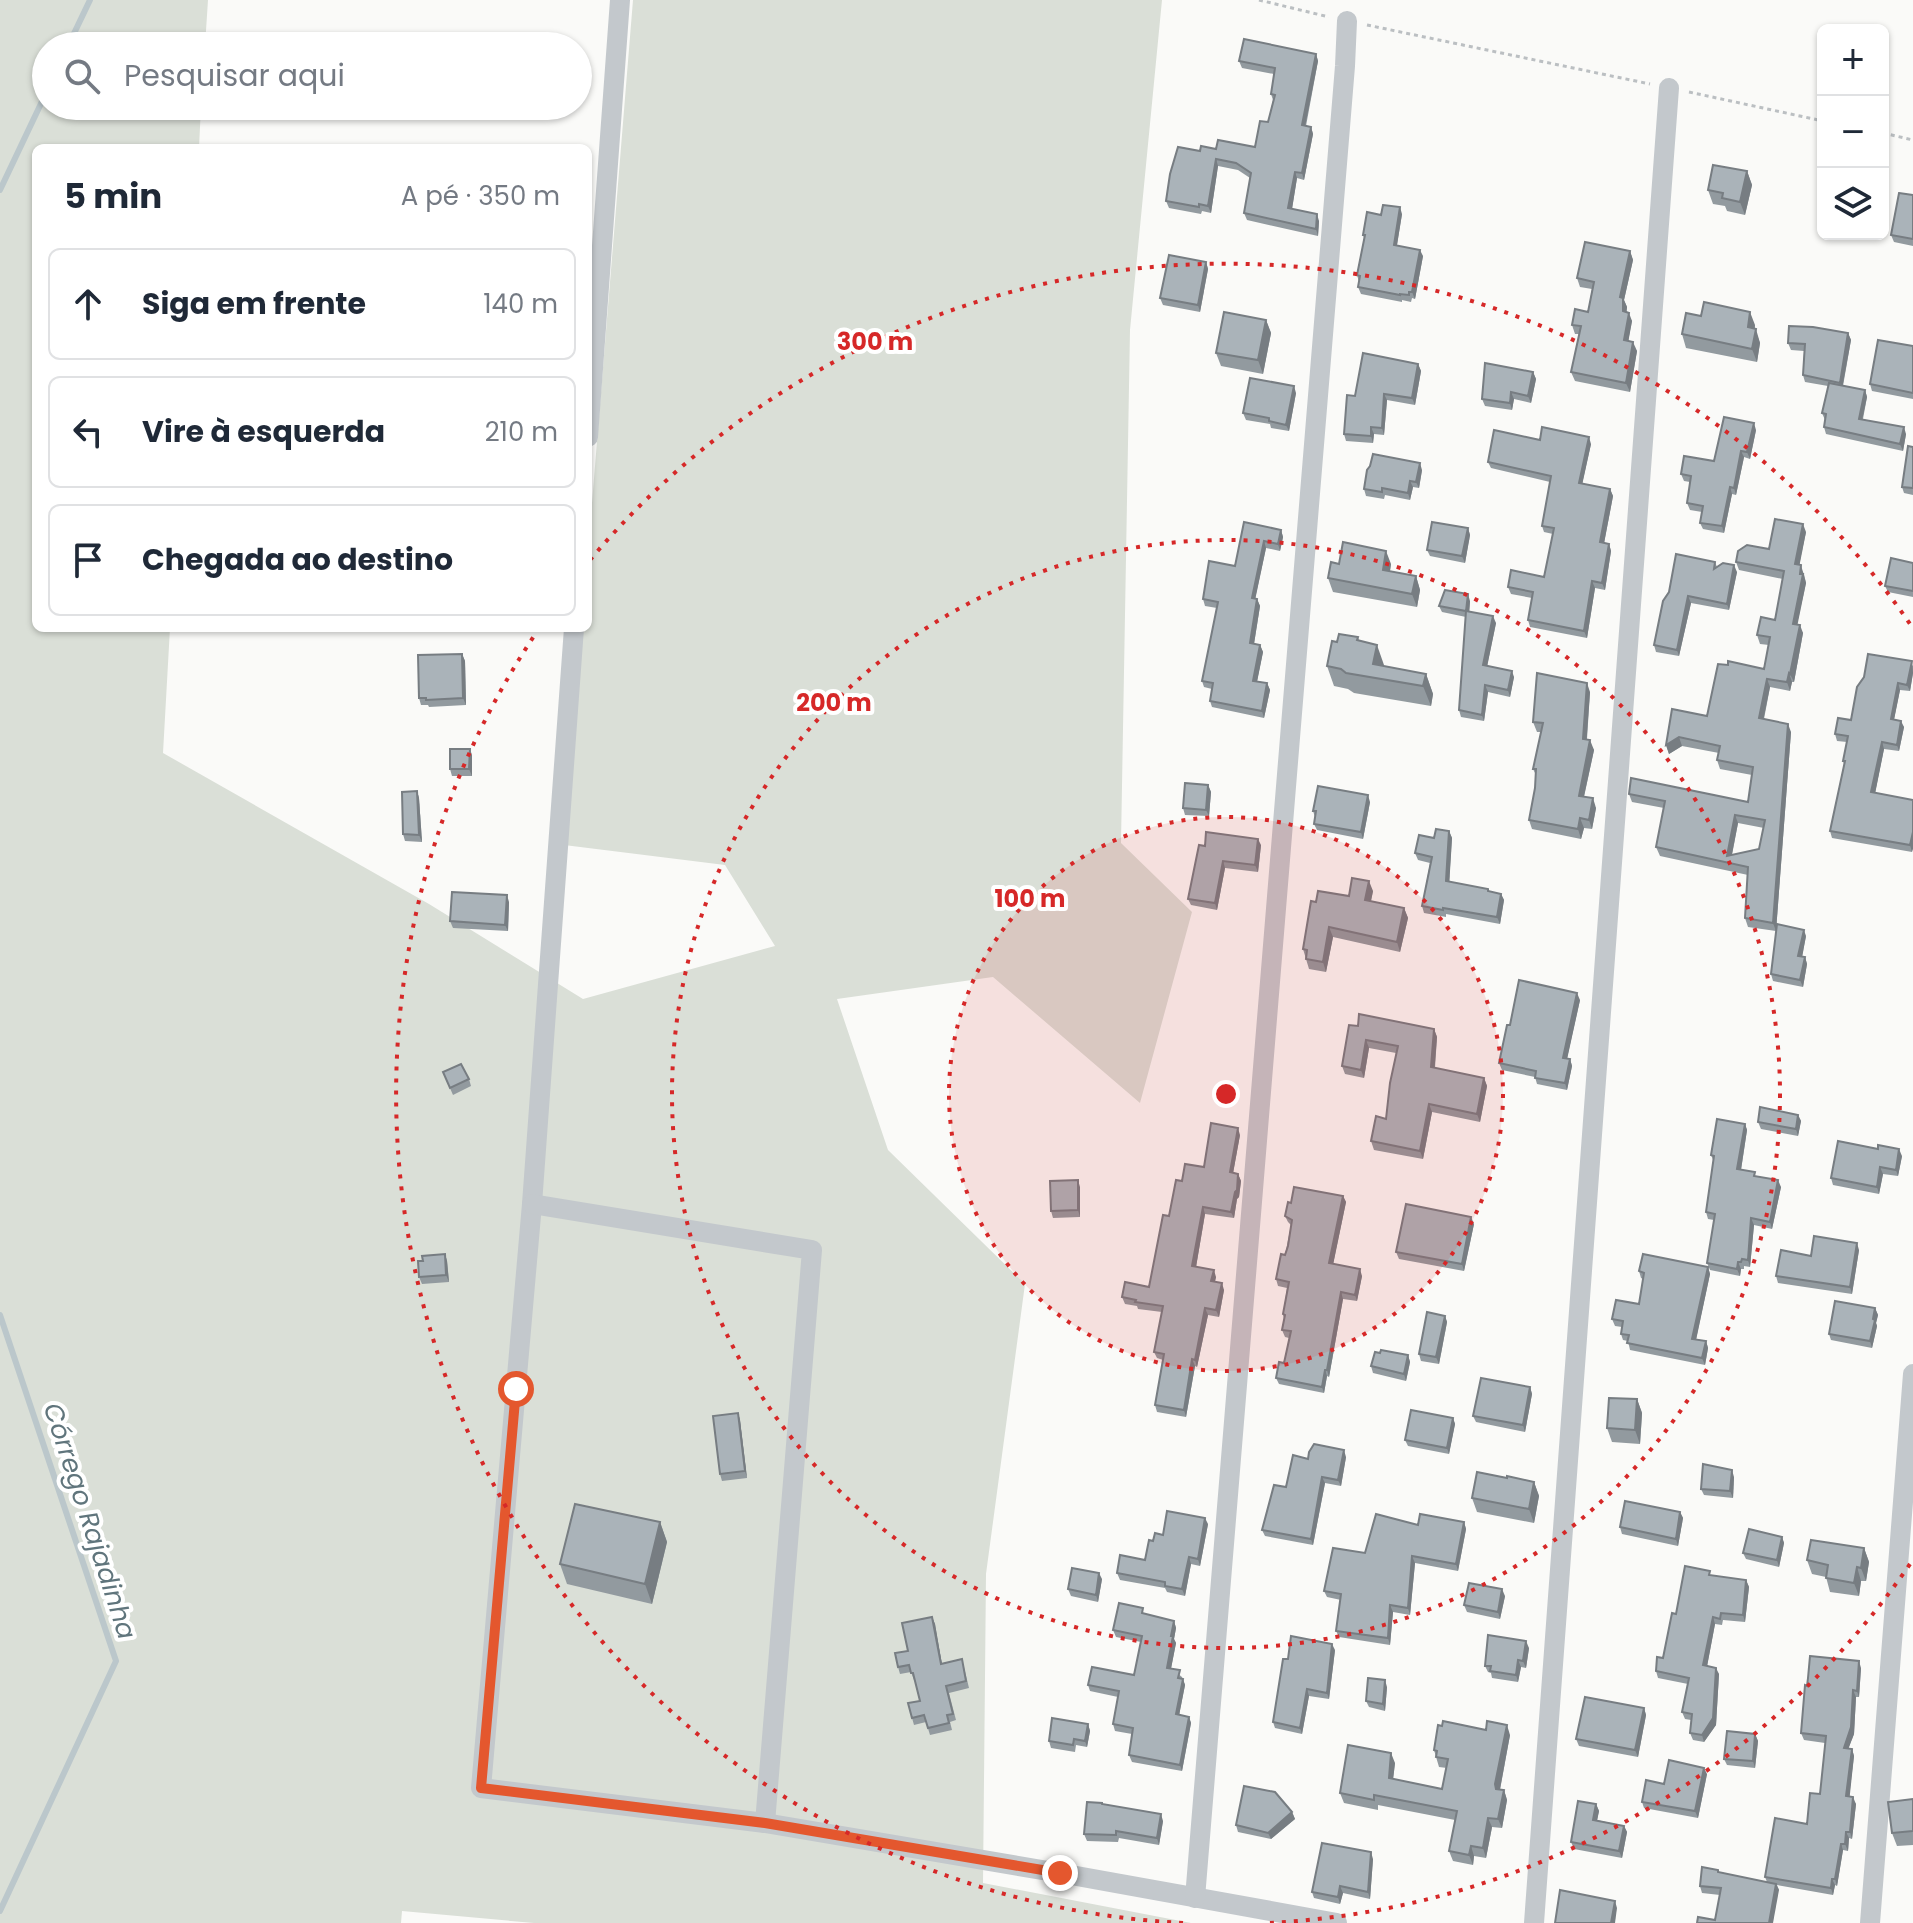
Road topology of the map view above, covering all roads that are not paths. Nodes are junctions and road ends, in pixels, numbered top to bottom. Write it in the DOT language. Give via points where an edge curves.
graph roads {
  1 [pos="620,0"];
  2 [pos="1347,21"];
  3 [pos="1669,88"];
  4 [pos="592,382"];
  5 [pos="574,632"];
  6 [pos="532,1204"];
  7 [pos="1913,1374"];
  8 [pos="765,1823"];
  9 [pos="1195,1898"];
  10 [pos="1337,1923"];
  11 [pos="1534,1923"];
  12 [pos="1870,1923"];
  1 -- 4 [label="street"];
  2 -- 9 [label="street"];
  3 -- 11 [label="street"];
  5 -- 6 [label="street"];
  6 -- 8 [label="street" via="812,1250"];
  6 -- 8 [label="street" via="481,1788"];
  7 -- 12 [label="street"];
  8 -- 9 [label="street"];
  9 -- 10 [label="street"];
}
